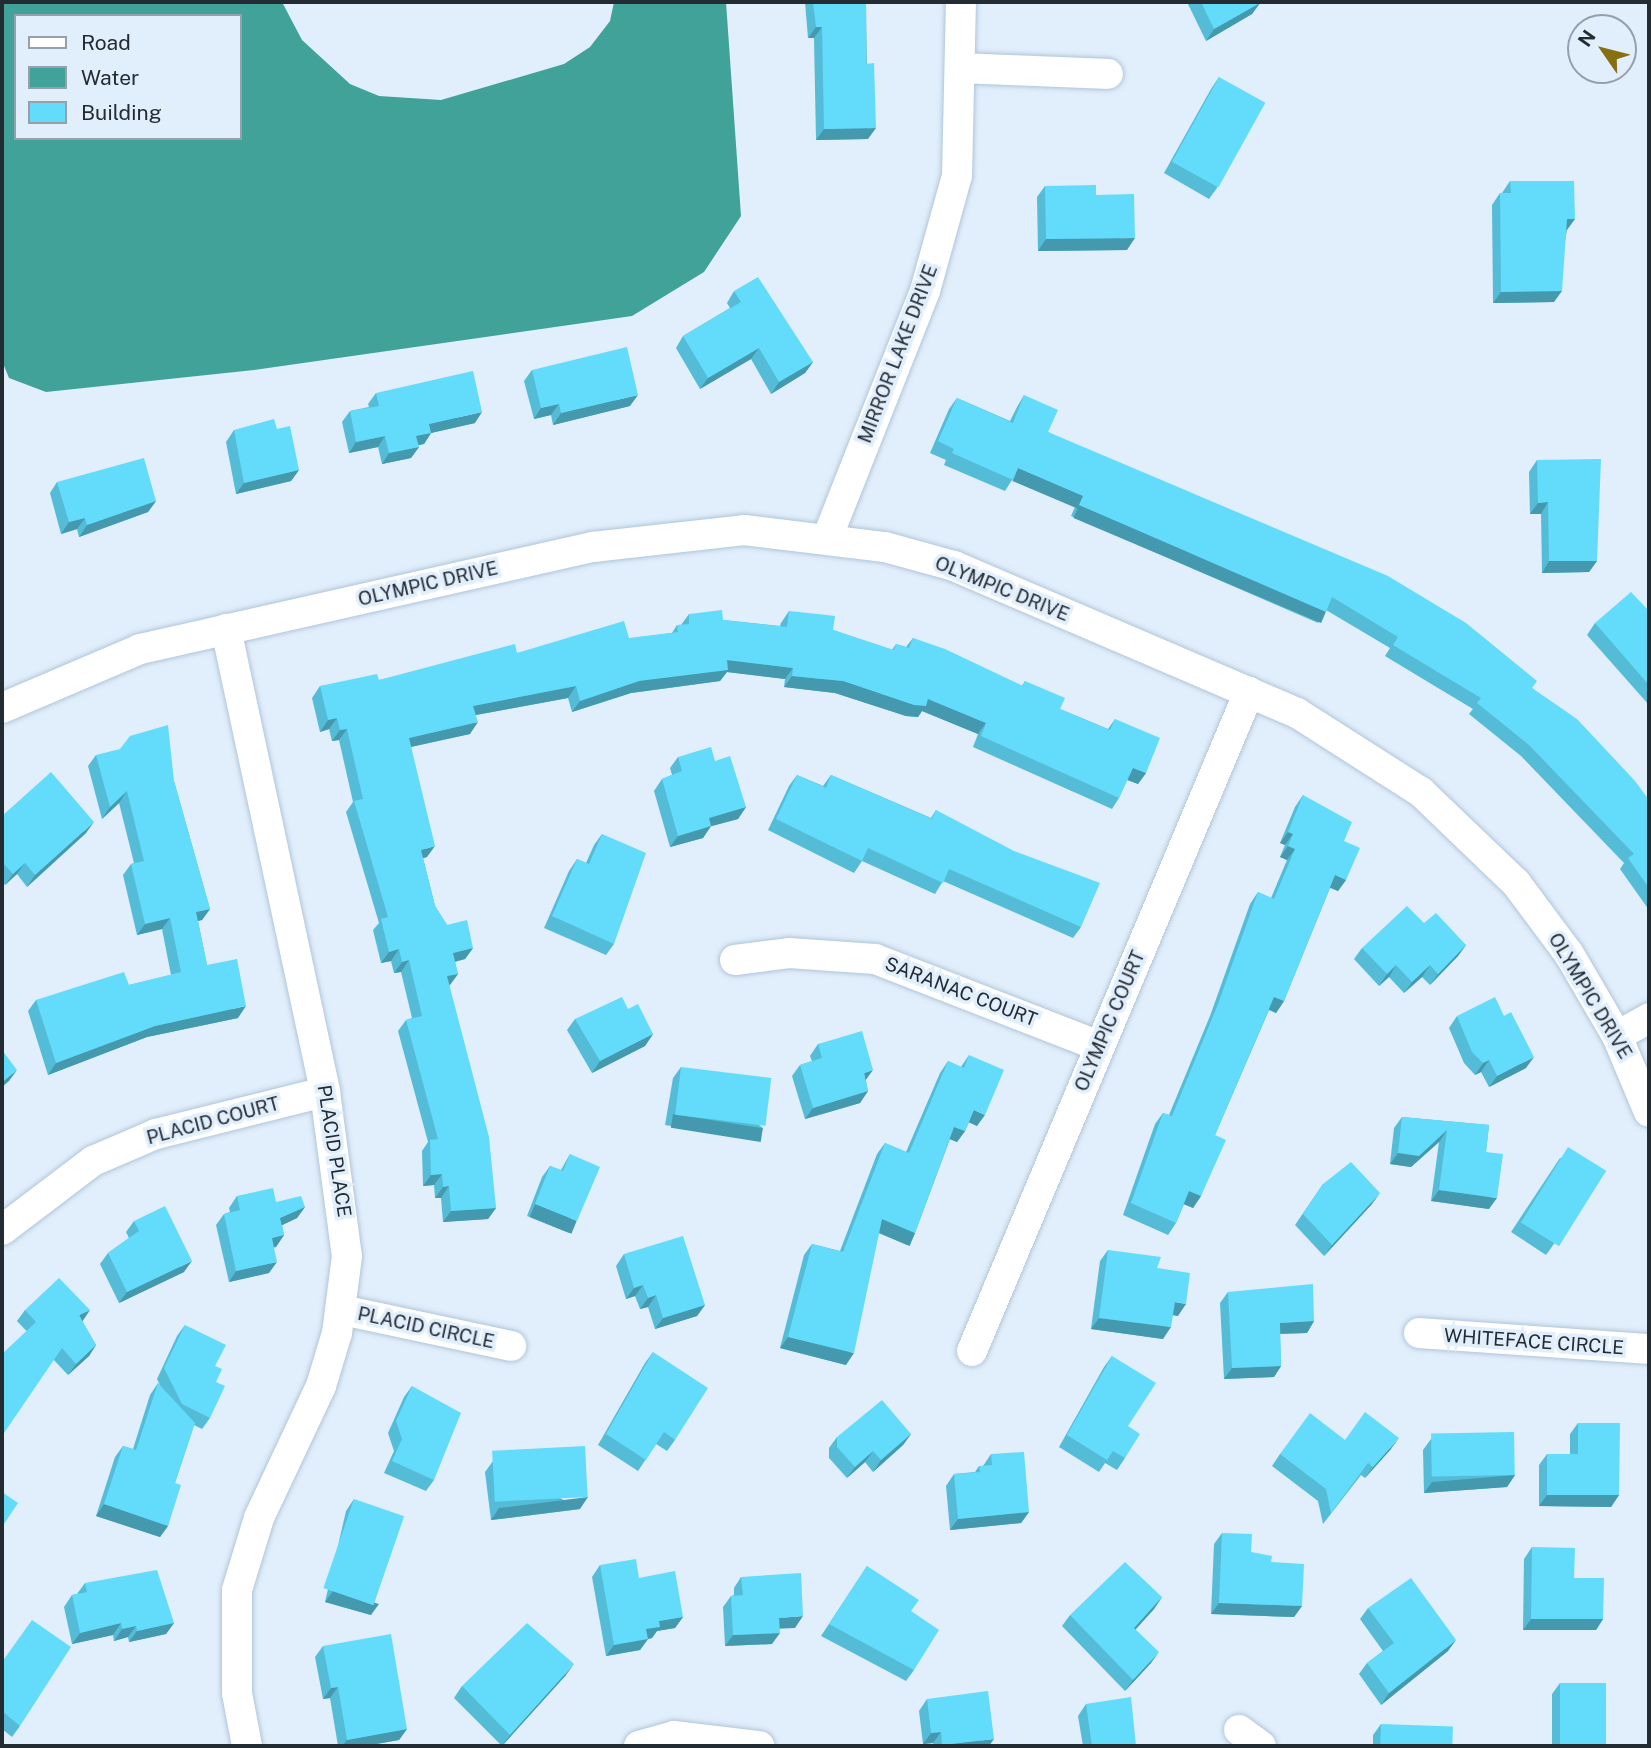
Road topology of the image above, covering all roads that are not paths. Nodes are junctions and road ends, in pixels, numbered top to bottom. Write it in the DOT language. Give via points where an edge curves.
graph roads {
  1 [pos="961,2"];
  2 [pos="961,68"];
  3 [pos="1108,75"];
  4 [pos="828,536"];
  5 [pos="226,629"];
  6 [pos="1249,692"];
  7 [pos="2,708"];
  8 [pos="735,960"];
  9 [pos="1649,1018"];
  10 [pos="1617,1036"];
  11 [pos="1100,1046"];
  12 [pos="325,1092"];
  13 [pos="1649,1112"];
  14 [pos="2,1230"];
  15 [pos="342,1310"];
  16 [pos="1419,1333"];
  17 [pos="511,1346"];
  18 [pos="1649,1349"];
  19 [pos="972,1351"];
  20 [pos="243,1746"];
  21 [pos="639,1746"];
  22 [pos="759,1746"];
  1 -- 2 [label="street, MIRROR LAKE DRIVE"];
  2 -- 3 [label="street"];
  2 -- 4 [label="street, MIRROR LAKE DRIVE" via="957,176 929,278"];
  4 -- 5 [label="street, OLYMPIC DRIVE" via="672,534"];
  4 -- 6 [label="street, OLYMPIC DRIVE" via="954,566"];
  5 -- 7 [label="street, OLYMPIC DRIVE" via="84,668"];
  5 -- 12 [label="street, PLACID PLACE"];
  6 -- 10 [label="street, OLYMPIC DRIVE" via="1361,749 1466,830 1569,954"];
  6 -- 11 [label="street, OLYMPIC COURT"];
  8 -- 11 [label="street, SARANAC COURT" via="789,953 875,959"];
  9 -- 10 [label="street"];
  10 -- 13 [label="street, OLYMPIC DRIVE"];
  11 -- 19 [label="street, OLYMPIC COURT"];
  12 -- 14 [label="street, PLACID COURT" via="156,1133 93,1161"];
  12 -- 15 [label="street, PLACID PLACE" via="344,1201"];
  15 -- 17 [label="street, PLACID CIRCLE"];
  15 -- 20 [label="street, PLACID PLACE" via="321,1386 259,1518 237,1590 237,1693"];
  16 -- 18 [label="street, WHITEFACE CIRCLE"];
  21 -- 22 [label="street" via="674,1736"];
}
